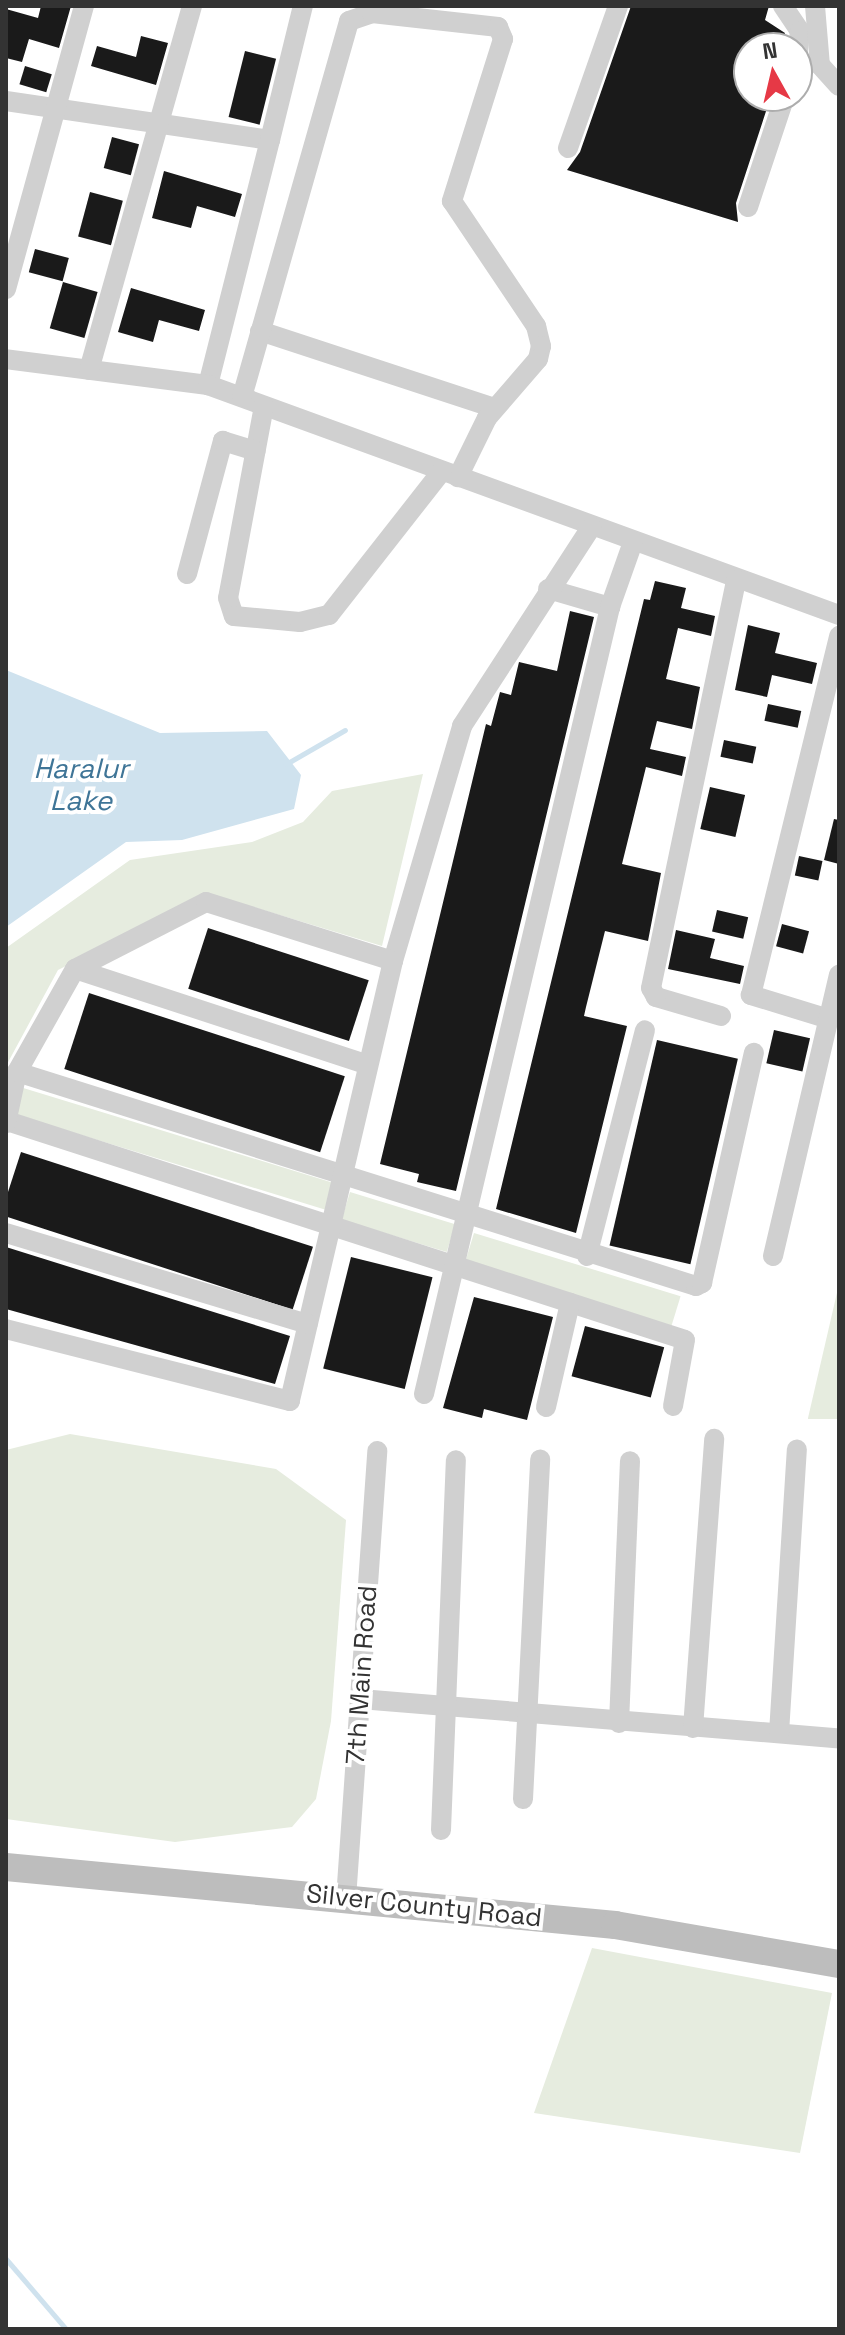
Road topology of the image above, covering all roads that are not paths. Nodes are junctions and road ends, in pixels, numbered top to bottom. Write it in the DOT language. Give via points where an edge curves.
graph roads {
  1 [pos="84,6"];
  2 [pos="192,6"];
  3 [pos="303,6"];
  4 [pos="618,6"];
  5 [pos="783,6"];
  6 [pos="815,6"];
  7 [pos="800,32"];
  8 [pos="839,86"];
  9 [pos="6,101"];
  10 [pos="53,108"];
  11 [pos="780,112"];
  12 [pos="154,124"];
  13 [pos="270,140"];
  14 [pos="568,148"];
  15 [pos="748,207"];
  16 [pos="6,289"];
  17 [pos="260,331"];
  18 [pos="6,359"];
  19 [pos="89,370"];
  20 [pos="208,385"];
  21 [pos="242,397"];
  22 [pos="264,406"];
  23 [pos="494,408"];
  24 [pos="256,451"];
  25 [pos="450,474"];
  26 [pos="591,527"];
  27 [pos="633,542"];
  28 [pos="187,574"];
  29 [pos="736,580"];
  30 [pos="548,589"];
  31 [pos="610,607"];
  32 [pos="839,615"];
  33 [pos="839,636"];
  34 [pos="834,683"];
  35 [pos="393,961"];
  36 [pos="75,969"];
  37 [pos="839,975"];
  38 [pos="721,1016"];
  39 [pos="829,1019"];
  40 [pos="645,1030"];
  41 [pos="754,1053"];
  42 [pos="368,1065"];
  43 [pos="17,1072"];
  44 [pos="6,1122"];
  45 [pos="342,1178"];
  46 [pos="461,1217"];
  47 [pos="334,1225"];
  48 [pos="6,1233"];
  49 [pos="587,1256"];
  50 [pos="773,1256"];
  51 [pos="453,1265"];
  52 [pos="570,1303"];
  53 [pos="308,1324"];
  54 [pos="6,1329"];
  55 [pos="424,1394"];
  56 [pos="673,1406"];
  57 [pos="546,1407"];
  58 [pos="714,1439"];
  59 [pos="797,1450"];
  60 [pos="377,1451"];
  61 [pos="540,1459"];
  62 [pos="456,1460"];
  63 [pos="630,1461"];
  64 [pos="360,1699"];
  65 [pos="448,1708"];
  66 [pos="531,1716"];
  67 [pos="619,1723"];
  68 [pos="693,1728"];
  69 [pos="779,1733"];
  70 [pos="839,1738"];
  71 [pos="523,1799"];
  72 [pos="441,1830"];
  73 [pos="6,1867"];
  74 [pos="346,1899"];
  75 [pos="839,1964"];
  1 -- 10 [label="street"];
  2 -- 12 [label="street"];
  3 -- 13 [label="street"];
  4 -- 14 [label="street"];
  5 -- 7 [label="street"];
  6 -- 8 [label="street" via="820,65"];
  9 -- 10 [label="street"];
  10 -- 12 [label="street"];
  10 -- 16 [label="street"];
  11 -- 15 [label="street"];
  12 -- 13 [label="street"];
  12 -- 19 [label="street"];
  13 -- 20 [label="street"];
  17 -- 21 [label="street"];
  17 -- 23 [label="street"];
  17 -- 23 [label="street" via="352,17 372,13 498,27 503,39 452,201 536,326 541,346 538,359"];
  18 -- 19 [label="street"];
  19 -- 20 [label="street"];
  20 -- 21 [label="street"];
  21 -- 22 [label="street"];
  22 -- 24 [label="street"];
  22 -- 25 [label="street"];
  23 -- 25 [label="street"];
  24 -- 25 [label="street" via="228,598 234,616 300,622 329,615"];
  24 -- 28 [label="street" via="223,441"];
  25 -- 26 [label="street"];
  26 -- 27 [label="street"];
  26 -- 30 [label="street"];
  27 -- 29 [label="street"];
  27 -- 31 [label="street"];
  29 -- 32 [label="street"];
  29 -- 38 [label="street" via="651,988 656,997"];
  30 -- 31 [label="street"];
  30 -- 35 [label="street" via="462,726"];
  31 -- 46 [label="street"];
  33 -- 34 [label="street"];
  34 -- 39 [label="street" via="751,994"];
  35 -- 36 [label="street" via="206,902"];
  35 -- 42 [label="street"];
  36 -- 42 [label="street"];
  36 -- 43 [label="street"];
  37 -- 39 [label="street"];
  39 -- 50 [label="street"];
  40 -- 49 [label="street"];
  41 -- 49 [label="street" via="702,1283"];
  42 -- 45 [label="street"];
  43 -- 44 [label="street"];
  43 -- 45 [label="street"];
  44 -- 47 [label="street"];
  45 -- 46 [label="street"];
  45 -- 47 [label="street"];
  46 -- 49 [label="street"];
  46 -- 51 [label="street"];
  47 -- 51 [label="street"];
  47 -- 53 [label="street"];
  48 -- 53 [label="street"];
  51 -- 52 [label="street"];
  51 -- 55 [label="street"];
  52 -- 56 [label="street" via="686,1340"];
  52 -- 57 [label="street"];
  53 -- 54 [label="street" via="295,1396 283,1402"];
  58 -- 68 [label="street"];
  59 -- 69 [label="street"];
  60 -- 64 [label="street, 7th Main Road"];
  61 -- 66 [label="street"];
  62 -- 65 [label="street"];
  63 -- 67 [label="street"];
  64 -- 65 [label="street"];
  64 -- 74 [label="street, 7th Main Road"];
  65 -- 66 [label="street"];
  65 -- 72 [label="street"];
  66 -- 67 [label="street"];
  66 -- 71 [label="street"];
  67 -- 68 [label="street"];
  68 -- 69 [label="street"];
  69 -- 70 [label="street"];
  73 -- 74 [label="street, Silver County Road"];
  74 -- 75 [label="street, Silver County Road" via="615,1925"];
}
